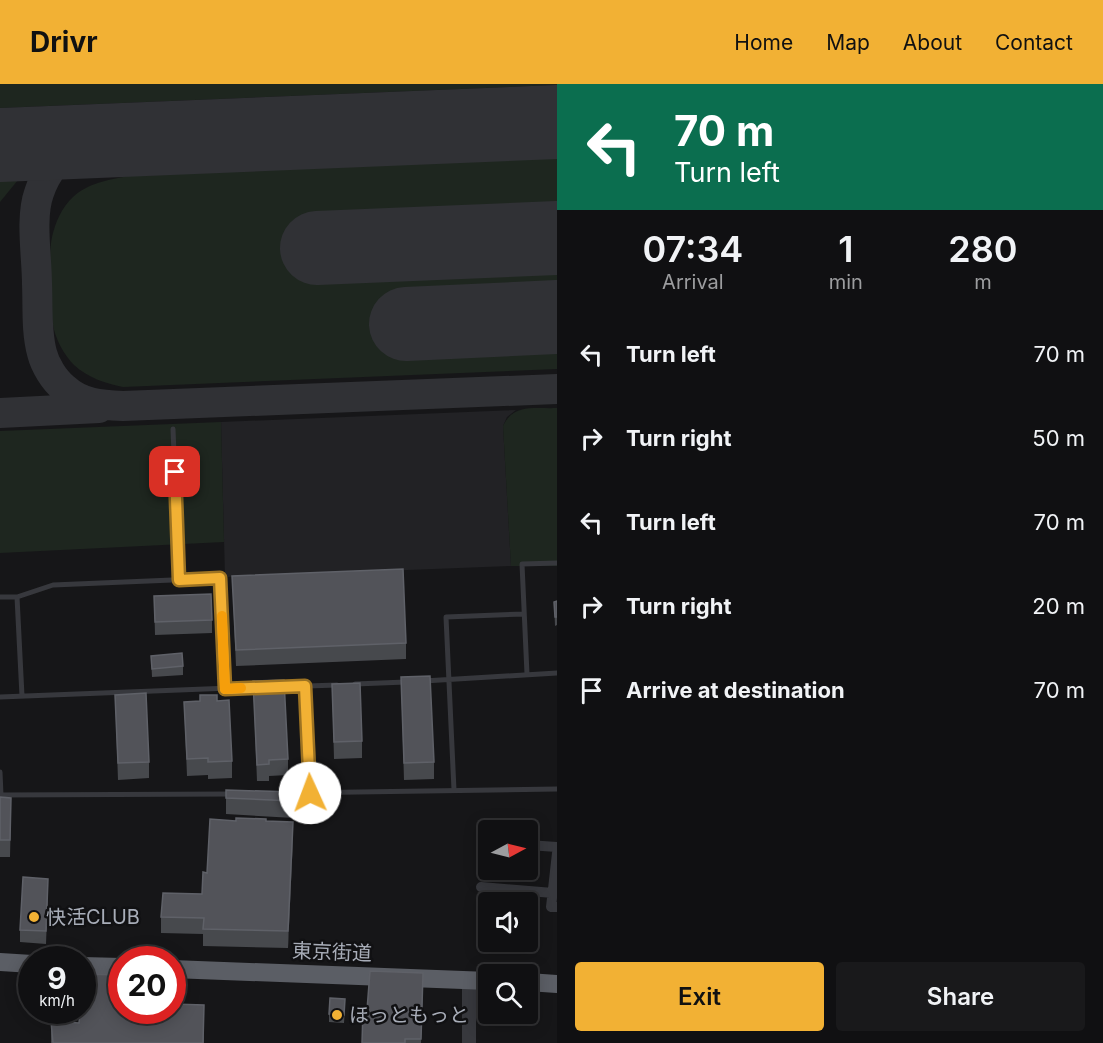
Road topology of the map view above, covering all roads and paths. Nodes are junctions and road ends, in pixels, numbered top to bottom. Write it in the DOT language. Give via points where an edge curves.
graph roads {
  1 [pos="173,429"];
  2 [pos="557,563"];
  3 [pos="179,580"];
  4 [pos="0,597"];
  5 [pos="17,597"];
  6 [pos="525,614"];
  7 [pos="557,673"];
  8 [pos="527,674"];
  9 [pos="450,680"];
  10 [pos="305,686"];
  11 [pos="225,689"];
  12 [pos="22,696"];
  13 [pos="0,697"];
  14 [pos="0,772"];
  15 [pos="557,789"];
  16 [pos="454,790"];
  17 [pos="278,793"];
  18 [pos="310,793"];
  19 [pos="237,794"];
  20 [pos="0,795"];
  21 [pos="538,845"];
  22 [pos="557,847"];
  23 [pos="557,853"];
  24 [pos="481,887"];
  25 [pos="553,893"];
  26 [pos="557,907"];
  27 [pos="0,962"];
  28 [pos="18,963"];
  29 [pos="186,970"];
  30 [pos="469,980"];
  31 [pos="478,980"];
  32 [pos="538,983"];
  33 [pos="557,984"];
  34 [pos="469,1043"];
  1 -- 3 [label="lane"];
  2 -- 6 [label="lane" via="522,564"];
  3 -- 5 [label="lane" via="52,585"];
  3 -- 11 [label="lane" via="220,578"];
  4 -- 5 [label="lane"];
  5 -- 12 [label="lane"];
  6 -- 8 [label="lane"];
  6 -- 9 [label="lane" via="446,617"];
  7 -- 8 [label="lane"];
  8 -- 9 [label="lane"];
  9 -- 10 [label="lane"];
  9 -- 16 [label="lane"];
  10 -- 11 [label="lane"];
  10 -- 18 [label="lane"];
  11 -- 12 [label="lane"];
  12 -- 13 [label="lane"];
  14 -- 20 [label="lane"];
  15 -- 16 [label="lane"];
  16 -- 18 [label="lane"];
  17 -- 18 [label="lane"];
  19 -- 20 [label="lane"];
  21 -- 22 [label="street"];
  23 -- 25 [label="street"];
  24 -- 25 [label="street"];
  25 -- 26 [label="street" via="551,907"];
  27 -- 28 [label="highway"];
  29 -- 30 [label="highway, 東京街道"];
  30 -- 31 [label="highway, 東京街道"];
  30 -- 34 [label="street"];
  32 -- 33 [label="highway"];
}
